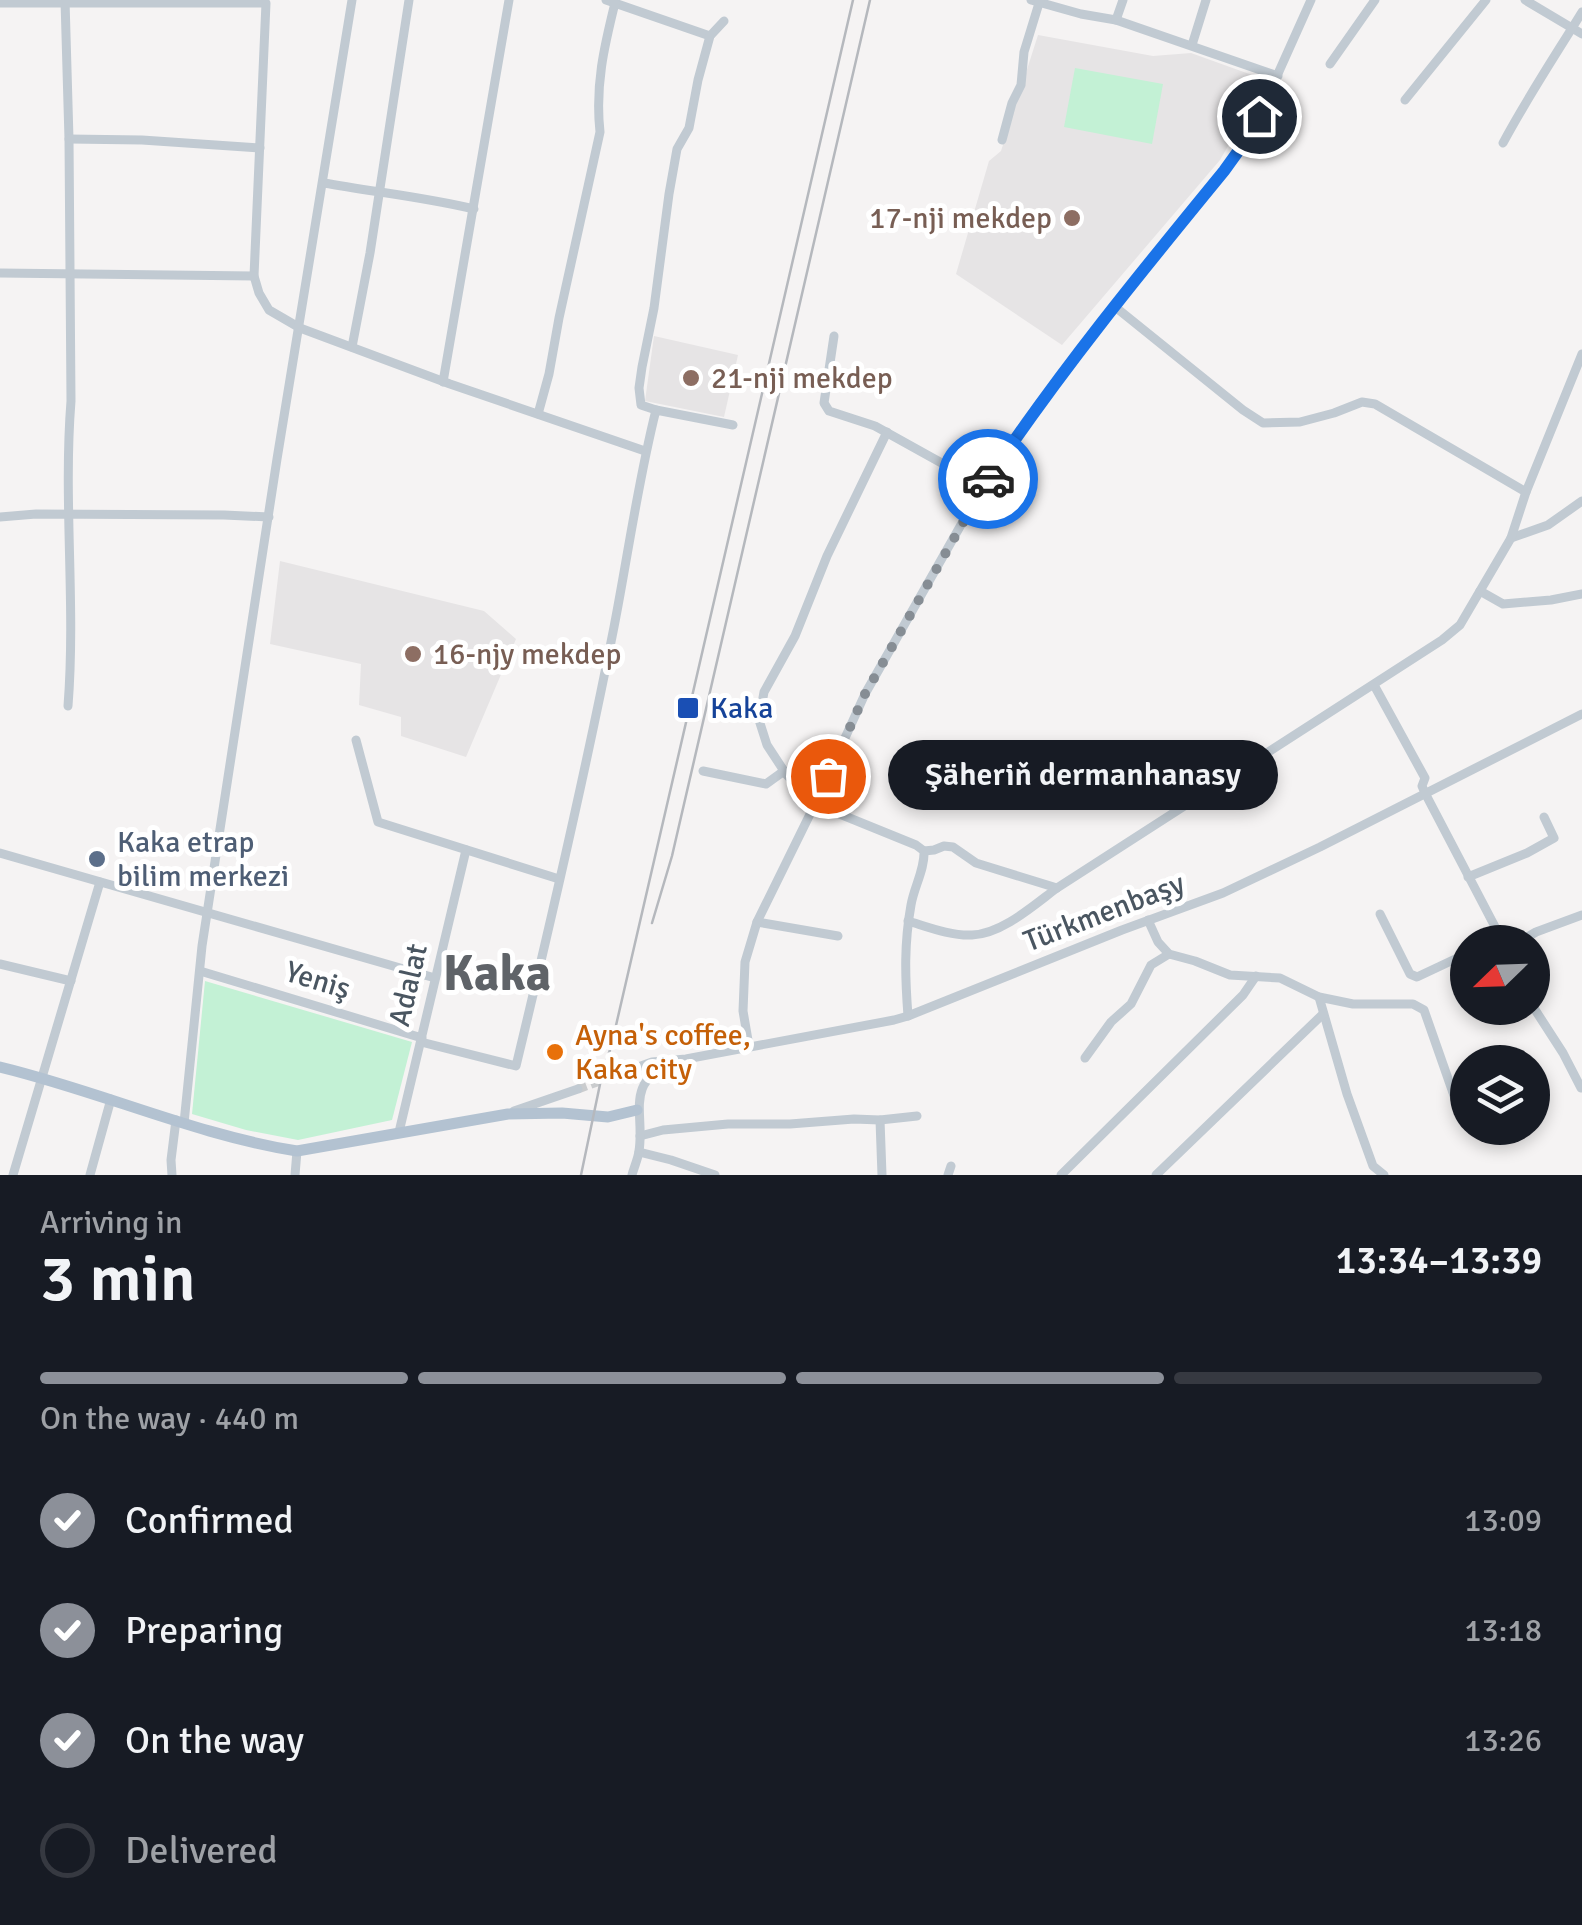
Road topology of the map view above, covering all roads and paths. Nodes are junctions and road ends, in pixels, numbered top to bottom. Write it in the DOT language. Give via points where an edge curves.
graph roads {
  1 [pos="352,0"];
  2 [pos="408,0"];
  3 [pos="509,0"];
  4 [pos="1123,0"];
  5 [pos="1206,0"];
  6 [pos="1311,0"];
  7 [pos="1375,0"];
  8 [pos="1486,0"];
  9 [pos="1525,0"];
  10 [pos="239,1"];
  11 [pos="1036,1"];
  12 [pos="65,2"];
  13 [pos="616,2"];
  14 [pos="0,4"];
  15 [pos="1582,12"];
  16 [pos="1116,20"];
  17 [pos="724,21"];
  18 [pos="1577,31"];
  19 [pos="710,36"];
  20 [pos="1192,45"];
  21 [pos="1330,64"];
  22 [pos="1278,76"];
  23 [pos="1405,100"];
  24 [pos="70,139"];
  25 [pos="1002,140"];
  26 [pos="1504,144"];
  27 [pos="260,148"];
  28 [pos="324,183"];
  29 [pos="378,193"];
  30 [pos="474,208"];
  31 [pos="0,274"];
  32 [pos="70,274"];
  33 [pos="254,276"];
  34 [pos="1114,306"];
  35 [pos="300,328"];
  36 [pos="834,336"];
  37 [pos="352,348"];
  38 [pos="1582,354"];
  39 [pos="444,382"];
  40 [pos="656,410"];
  41 [pos="538,414"];
  42 [pos="733,425"];
  43 [pos="887,432"];
  44 [pos="646,451"];
  45 [pos="983,486"];
  46 [pos="1526,492"];
  47 [pos="1582,501"];
  48 [pos="69,514"];
  49 [pos="0,516"];
  50 [pos="269,517"];
  51 [pos="1511,538"];
  52 [pos="1480,591"];
  53 [pos="1582,594"];
  54 [pos="1374,685"];
  55 [pos="68,706"];
  56 [pos="1582,714"];
  57 [pos="356,740"];
  58 [pos="703,771"];
  59 [pos="784,771"];
  60 [pos="1425,793"];
  61 [pos="815,804"];
  62 [pos="1544,817"];
  63 [pos="466,850"];
  64 [pos="924,851"];
  65 [pos="0,853"];
  66 [pos="1468,877"];
  67 [pos="559,879"];
  68 [pos="100,882"];
  69 [pos="1057,888"];
  70 [pos="207,914"];
  71 [pos="1380,914"];
  72 [pos="1582,916"];
  73 [pos="1148,920"];
  74 [pos="908,921"];
  75 [pos="756,922"];
  76 [pos="1493,925"];
  77 [pos="1550,927"];
  78 [pos="838,936"];
  79 [pos="1169,954"];
  80 [pos="1450,961"];
  81 [pos="0,964"];
  82 [pos="200,970"];
  83 [pos="1256,976"];
  84 [pos="435,978"];
  85 [pos="71,981"];
  86 [pos="1320,997"];
  87 [pos="1322,1014"];
  88 [pos="908,1016"];
  89 [pos="1545,1025"];
  90 [pos="421,1040"];
  91 [pos="749,1046"];
  92 [pos="686,1058"];
  93 [pos="1085,1058"];
  94 [pos="0,1066"];
  95 [pos="616,1075"];
  96 [pos="43,1077"];
  97 [pos="1450,1085"];
  98 [pos="1581,1088"];
  99 [pos="578,1089"];
  100 [pos="111,1098"];
  101 [pos="637,1110"];
  102 [pos="508,1114"];
  103 [pos="918,1116"];
  104 [pos="880,1120"];
  105 [pos="180,1122"];
  106 [pos="400,1132"];
  107 [pos="640,1136"];
  108 [pos="297,1151"];
  109 [pos="639,1152"];
  110 [pos="6,1174"];
  111 [pos="90,1175"];
  112 [pos="172,1175"];
  113 [pos="295,1175"];
  114 [pos="632,1175"];
  115 [pos="714,1175"];
  116 [pos="882,1175"];
  117 [pos="1061,1175"];
  118 [pos="1156,1175"];
  119 [pos="1384,1175"];
  1 -- 28 [label="street"];
  2 -- 29 [label="street"];
  3 -- 30 [label="street"];
  4 -- 16 [label="street"];
  5 -- 20 [label="street"];
  6 -- 22 [label="street"];
  7 -- 21 [label="street"];
  8 -- 23 [label="street"];
  9 -- 18 [label="street"];
  10 -- 12 [label="street"];
  10 -- 27 [label="street" via="266,3"];
  11 -- 16 [label="street"];
  11 -- 25 [label="street" via="1021,85"];
  12 -- 14 [label="street"];
  12 -- 24 [label="street"];
  13 -- 19 [label="street"];
  13 -- 41 [label="street" via="600,60 600,132"];
  15 -- 18 [label="street"];
  16 -- 20 [label="street"];
  17 -- 19 [label="street"];
  18 -- 26 [label="street" via="1526,99"];
  19 -- 40 [label="street" via="690,128 677,149 642,366 641,405"];
  20 -- 22 [label="street"];
  22 -- 34 [label="street" via="1247,139"];
  24 -- 27 [label="street"];
  24 -- 32 [label="street"];
  27 -- 33 [label="street"];
  28 -- 29 [label="street"];
  28 -- 35 [label="street"];
  29 -- 30 [label="street"];
  29 -- 37 [label="street"];
  30 -- 39 [label="street"];
  31 -- 32 [label="street"];
  32 -- 33 [label="street"];
  32 -- 48 [label="street"];
  33 -- 35 [label="street" via="268,310"];
  34 -- 45 [label="street"];
  34 -- 46 [label="street" via="1264,422 1300,422 1375,404"];
  35 -- 37 [label="street"];
  35 -- 50 [label="street"];
  36 -- 43 [label="street" via="824,403 829,411"];
  37 -- 39 [label="street"];
  38 -- 46 [label="street"];
  39 -- 41 [label="street"];
  40 -- 42 [label="street"];
  40 -- 44 [label="street"];
  41 -- 44 [label="street"];
  43 -- 45 [label="street"];
  43 -- 59 [label="street" via="764,692 759,720"];
  44 -- 67 [label="street"];
  45 -- 61 [label="street" via="865,694"];
  46 -- 51 [label="street"];
  47 -- 51 [label="street" via="1548,525"];
  48 -- 49 [label="street"];
  48 -- 50 [label="street"];
  48 -- 55 [label="street"];
  50 -- 70 [label="street"];
  51 -- 52 [label="street"];
  52 -- 53 [label="street" via="1503,604"];
  52 -- 54 [label="street" via="1460,625"];
  54 -- 60 [label="street" via="1425,778"];
  54 -- 69 [label="street"];
  56 -- 60 [label="street, Türkmenbaşy"];
  57 -- 63 [label="street" via="378,822"];
  58 -- 59 [label="street" via="766,784"];
  59 -- 61 [label="street"];
  60 -- 66 [label="street"];
  60 -- 73 [label="street, Türkmenbaşy" via="1223,893"];
  61 -- 64 [label="street"];
  61 -- 75 [label="street"];
  62 -- 66 [label="street" via="1554,838"];
  63 -- 67 [label="street"];
  63 -- 84 [label="street, Adalat"];
  64 -- 69 [label="street" via="953,847 976,863"];
  64 -- 74 [label="street"];
  65 -- 68 [label="street"];
  66 -- 76 [label="street"];
  67 -- 90 [label="street, Yeniş" via="516,1066"];
  68 -- 70 [label="street"];
  68 -- 85 [label="street"];
  69 -- 74 [label="street" via="1010,922 974,936"];
  70 -- 82 [label="street"];
  70 -- 84 [label="street"];
  71 -- 80 [label="street" via="1410,974"];
  72 -- 77 [label="street"];
  73 -- 79 [label="street"];
  73 -- 88 [label="street, Türkmenbaşy"];
  74 -- 88 [label="street"];
  75 -- 78 [label="street"];
  75 -- 91 [label="street" via="745,962"];
  79 -- 83 [label="street" via="1230,975"];
  79 -- 93 [label="street" via="1151,965 1130,1004"];
  81 -- 85 [label="street"];
  82 -- 90 [label="street, Yeniş"];
  82 -- 105 [label="street"];
  83 -- 86 [label="street" via="1280,978"];
  83 -- 117 [label="street"];
  84 -- 90 [label="street, Adalat"];
  85 -- 96 [label="street"];
  86 -- 87 [label="street"];
  86 -- 97 [label="street" via="1424,1010"];
  87 -- 118 [label="street"];
  87 -- 119 [label="street" via="1373,1166"];
  88 -- 91 [label="street, Türkmenbaşy"];
  89 -- 98 [label="street"];
  90 -- 106 [label="street, Adalat"];
  91 -- 92 [label="street, Türkmenbaşy"];
  92 -- 95 [label="street, Türkmenbaşy"];
  92 -- 101 [label="street" via="648,1079"];
  94 -- 96 [label="main road"];
  96 -- 100 [label="main road"];
  96 -- 110 [label="street"];
  99 -- 102 [label="street"];
  100 -- 105 [label="main road"];
  100 -- 111 [label="street"];
  101 -- 102 [label="main road" via="608,1117"];
  101 -- 107 [label="street"];
  102 -- 106 [label="main road"];
  103 -- 104 [label="street"];
  104 -- 107 [label="street" via="728,1124"];
  104 -- 116 [label="street"];
  105 -- 108 [label="main road"];
  105 -- 112 [label="street"];
  106 -- 108 [label="main road"];
  107 -- 109 [label="street"];
  108 -- 113 [label="street"];
  109 -- 114 [label="street"];
  109 -- 115 [label="street"];
}
